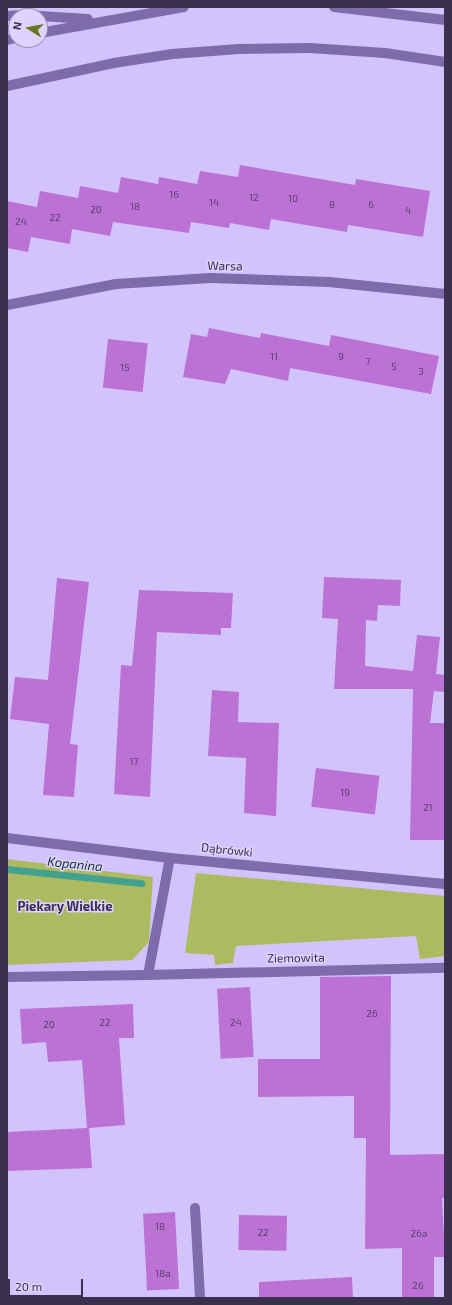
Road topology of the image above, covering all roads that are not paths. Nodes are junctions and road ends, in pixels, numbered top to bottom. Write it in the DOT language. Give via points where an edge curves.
graph roads {
  1 [pos="184,7"];
  2 [pos="334,7"];
  3 [pos="7,16"];
  4 [pos="98,20"];
  5 [pos="445,20"];
  6 [pos="48,31"];
  7 [pos="445,62"];
  8 [pos="7,86"];
  9 [pos="445,294"];
  10 [pos="7,305"];
  11 [pos="7,838"];
  12 [pos="170,858"];
  13 [pos="445,884"];
  14 [pos="445,968"];
  15 [pos="148,975"];
  16 [pos="7,977"];
  17 [pos="195,1208"];
  18 [pos="200,1298"];
  1 -- 4 [label="street"];
  2 -- 5 [label="street"];
  3 -- 4 [label="street" via="23,14"];
  4 -- 6 [label="street"];
  7 -- 8 [label="street" via="385,53 310,48 239,49 172,54 114,63"];
  9 -- 10 [label="street, Warsa" via="329,282 210,278 116,284"];
  11 -- 12 [label="street, Dąbrówki"];
  12 -- 13 [label="street, Dąbrówki"];
  12 -- 15 [label="street"];
  14 -- 15 [label="street, Ziemowita"];
  15 -- 16 [label="street, Ziemowita"];
  17 -- 18 [label="street"];
}
